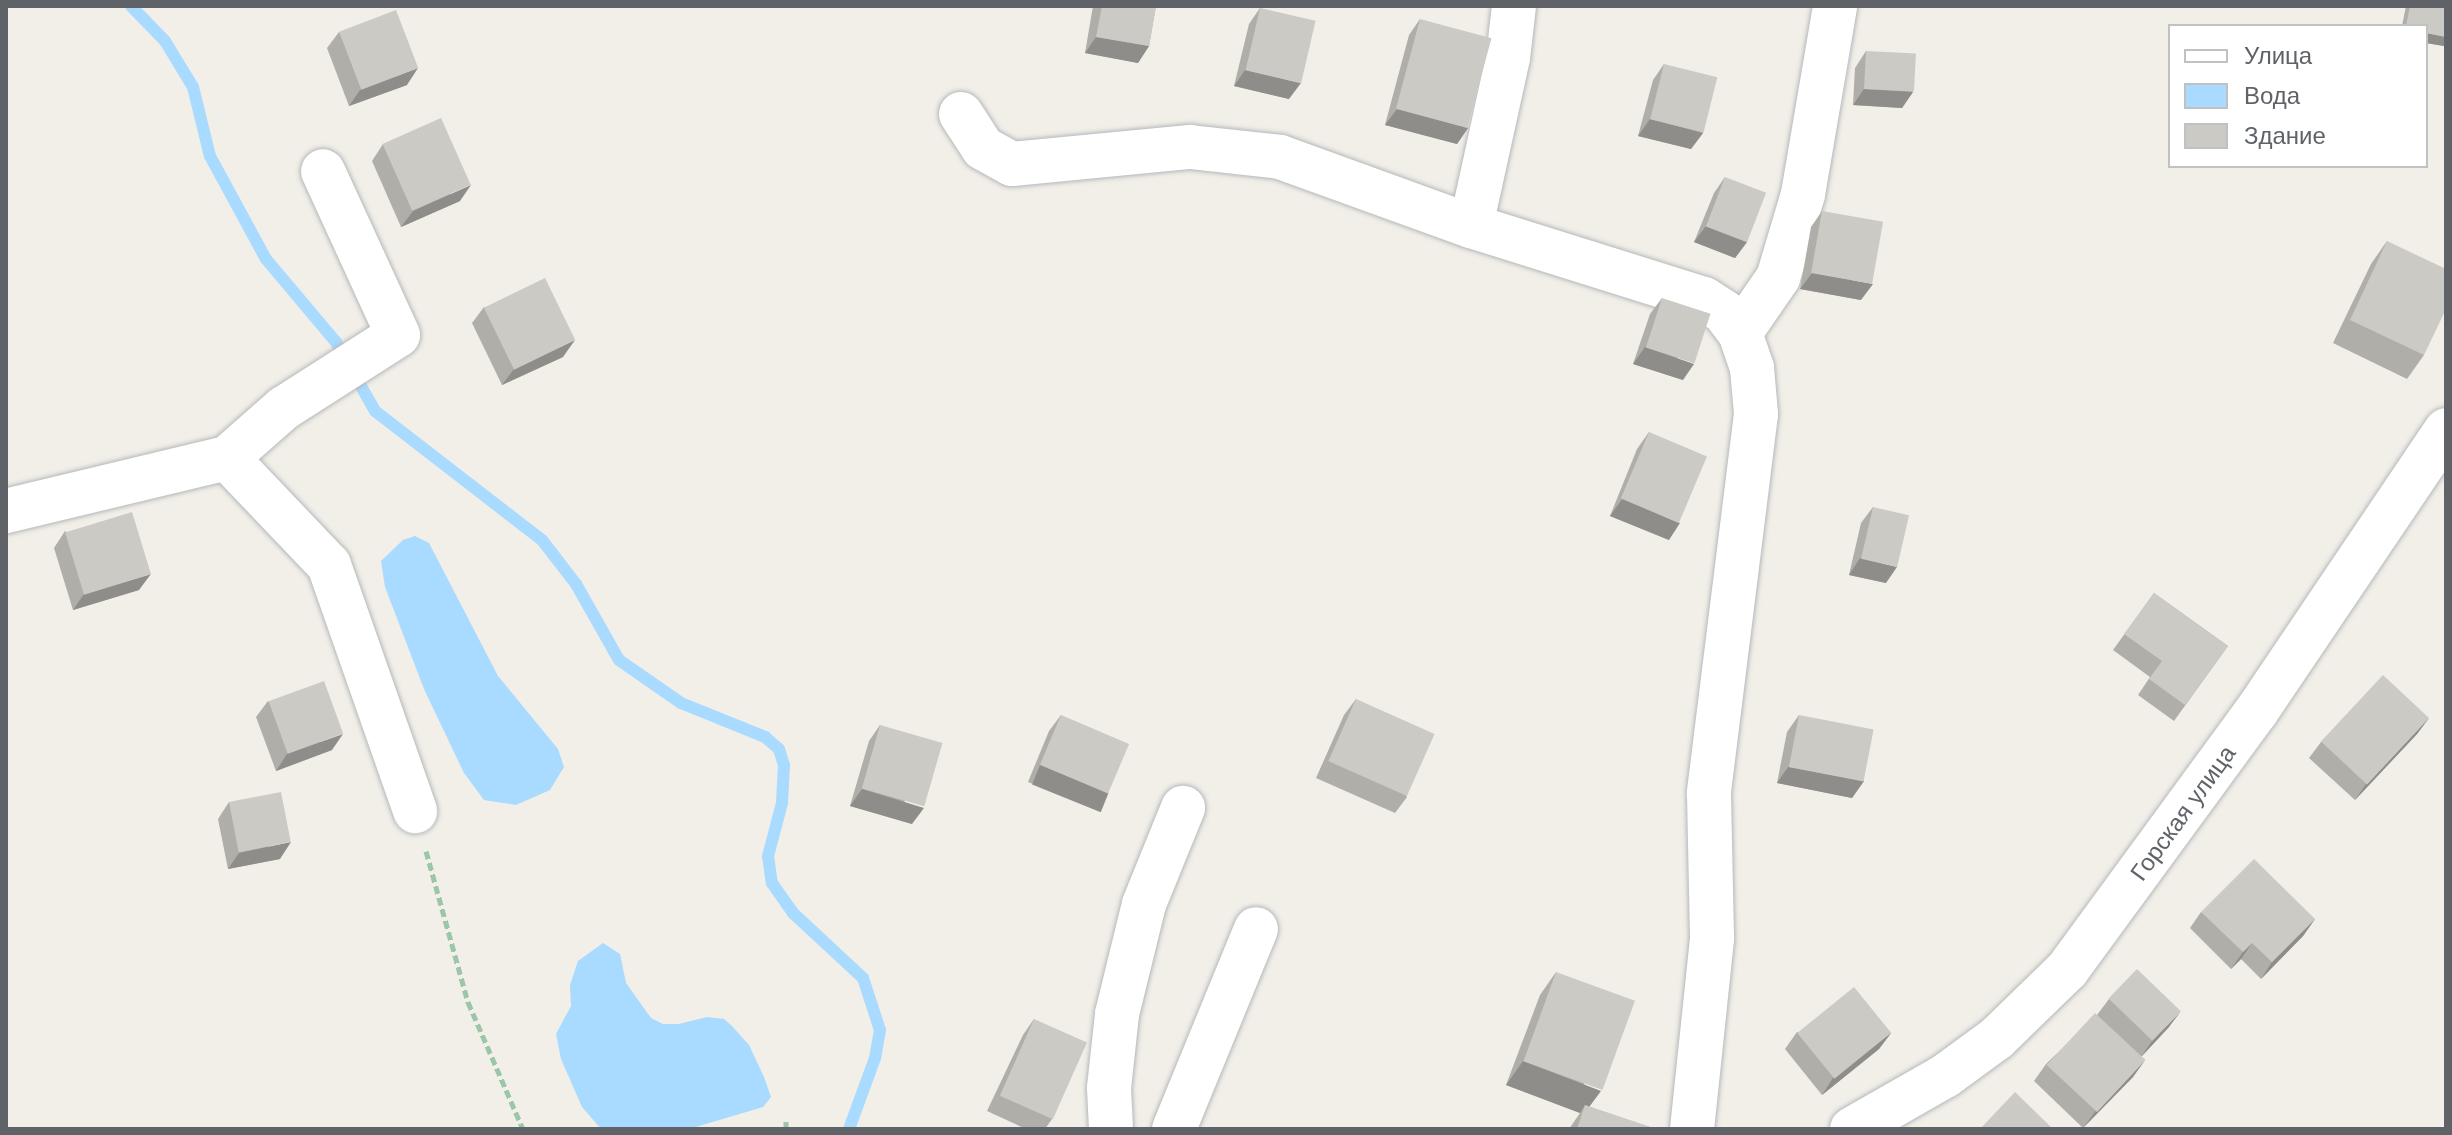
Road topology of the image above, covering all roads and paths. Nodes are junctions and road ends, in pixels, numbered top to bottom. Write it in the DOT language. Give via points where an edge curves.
graph roads {
  1 [pos="1514,6"];
  2 [pos="1835,6"];
  3 [pos="961,114"];
  4 [pos="323,171"];
  5 [pos="1471,226"];
  6 [pos="1740,333"];
  7 [pos="2446,430"];
  8 [pos="227,458"];
  9 [pos="6,511"];
  10 [pos="1183,808"];
  11 [pos="415,811"];
  12 [pos="1256,929"];
  13 [pos="786,1119"];
  14 [pos="523,1129"];
  15 [pos="786,1129"];
  16 [pos="1111,1129"];
  17 [pos="1174,1129"];
  18 [pos="1692,1129"];
  19 [pos="1852,1129"];
  1 -- 5 [label="street" via="1508,58"];
  2 -- 6 [label="street" via="1803,194 1778,278"];
  3 -- 5 [label="street" via="983,148 1012,164 1190,147 1280,157"];
  4 -- 8 [label="street" via="398,335 284,408"];
  5 -- 6 [label="street" via="1704,299 1724,312"];
  6 -- 18 [label="street" via="1752,368 1756,414 1709,794 1712,939"];
  7 -- 19 [label="street, Горская улица" via="2256,712 2067,970 1987,1045 1945,1076"];
  8 -- 9 [label="street"];
  8 -- 11 [label="street" via="329,565"];
  10 -- 16 [label="street" via="1144,904 1117,1014 1109,1088"];
  11 -- 14 [label="path" via="468,1002"];
  12 -- 17 [label="street"];
  13 -- 15 [label="path"];
}
